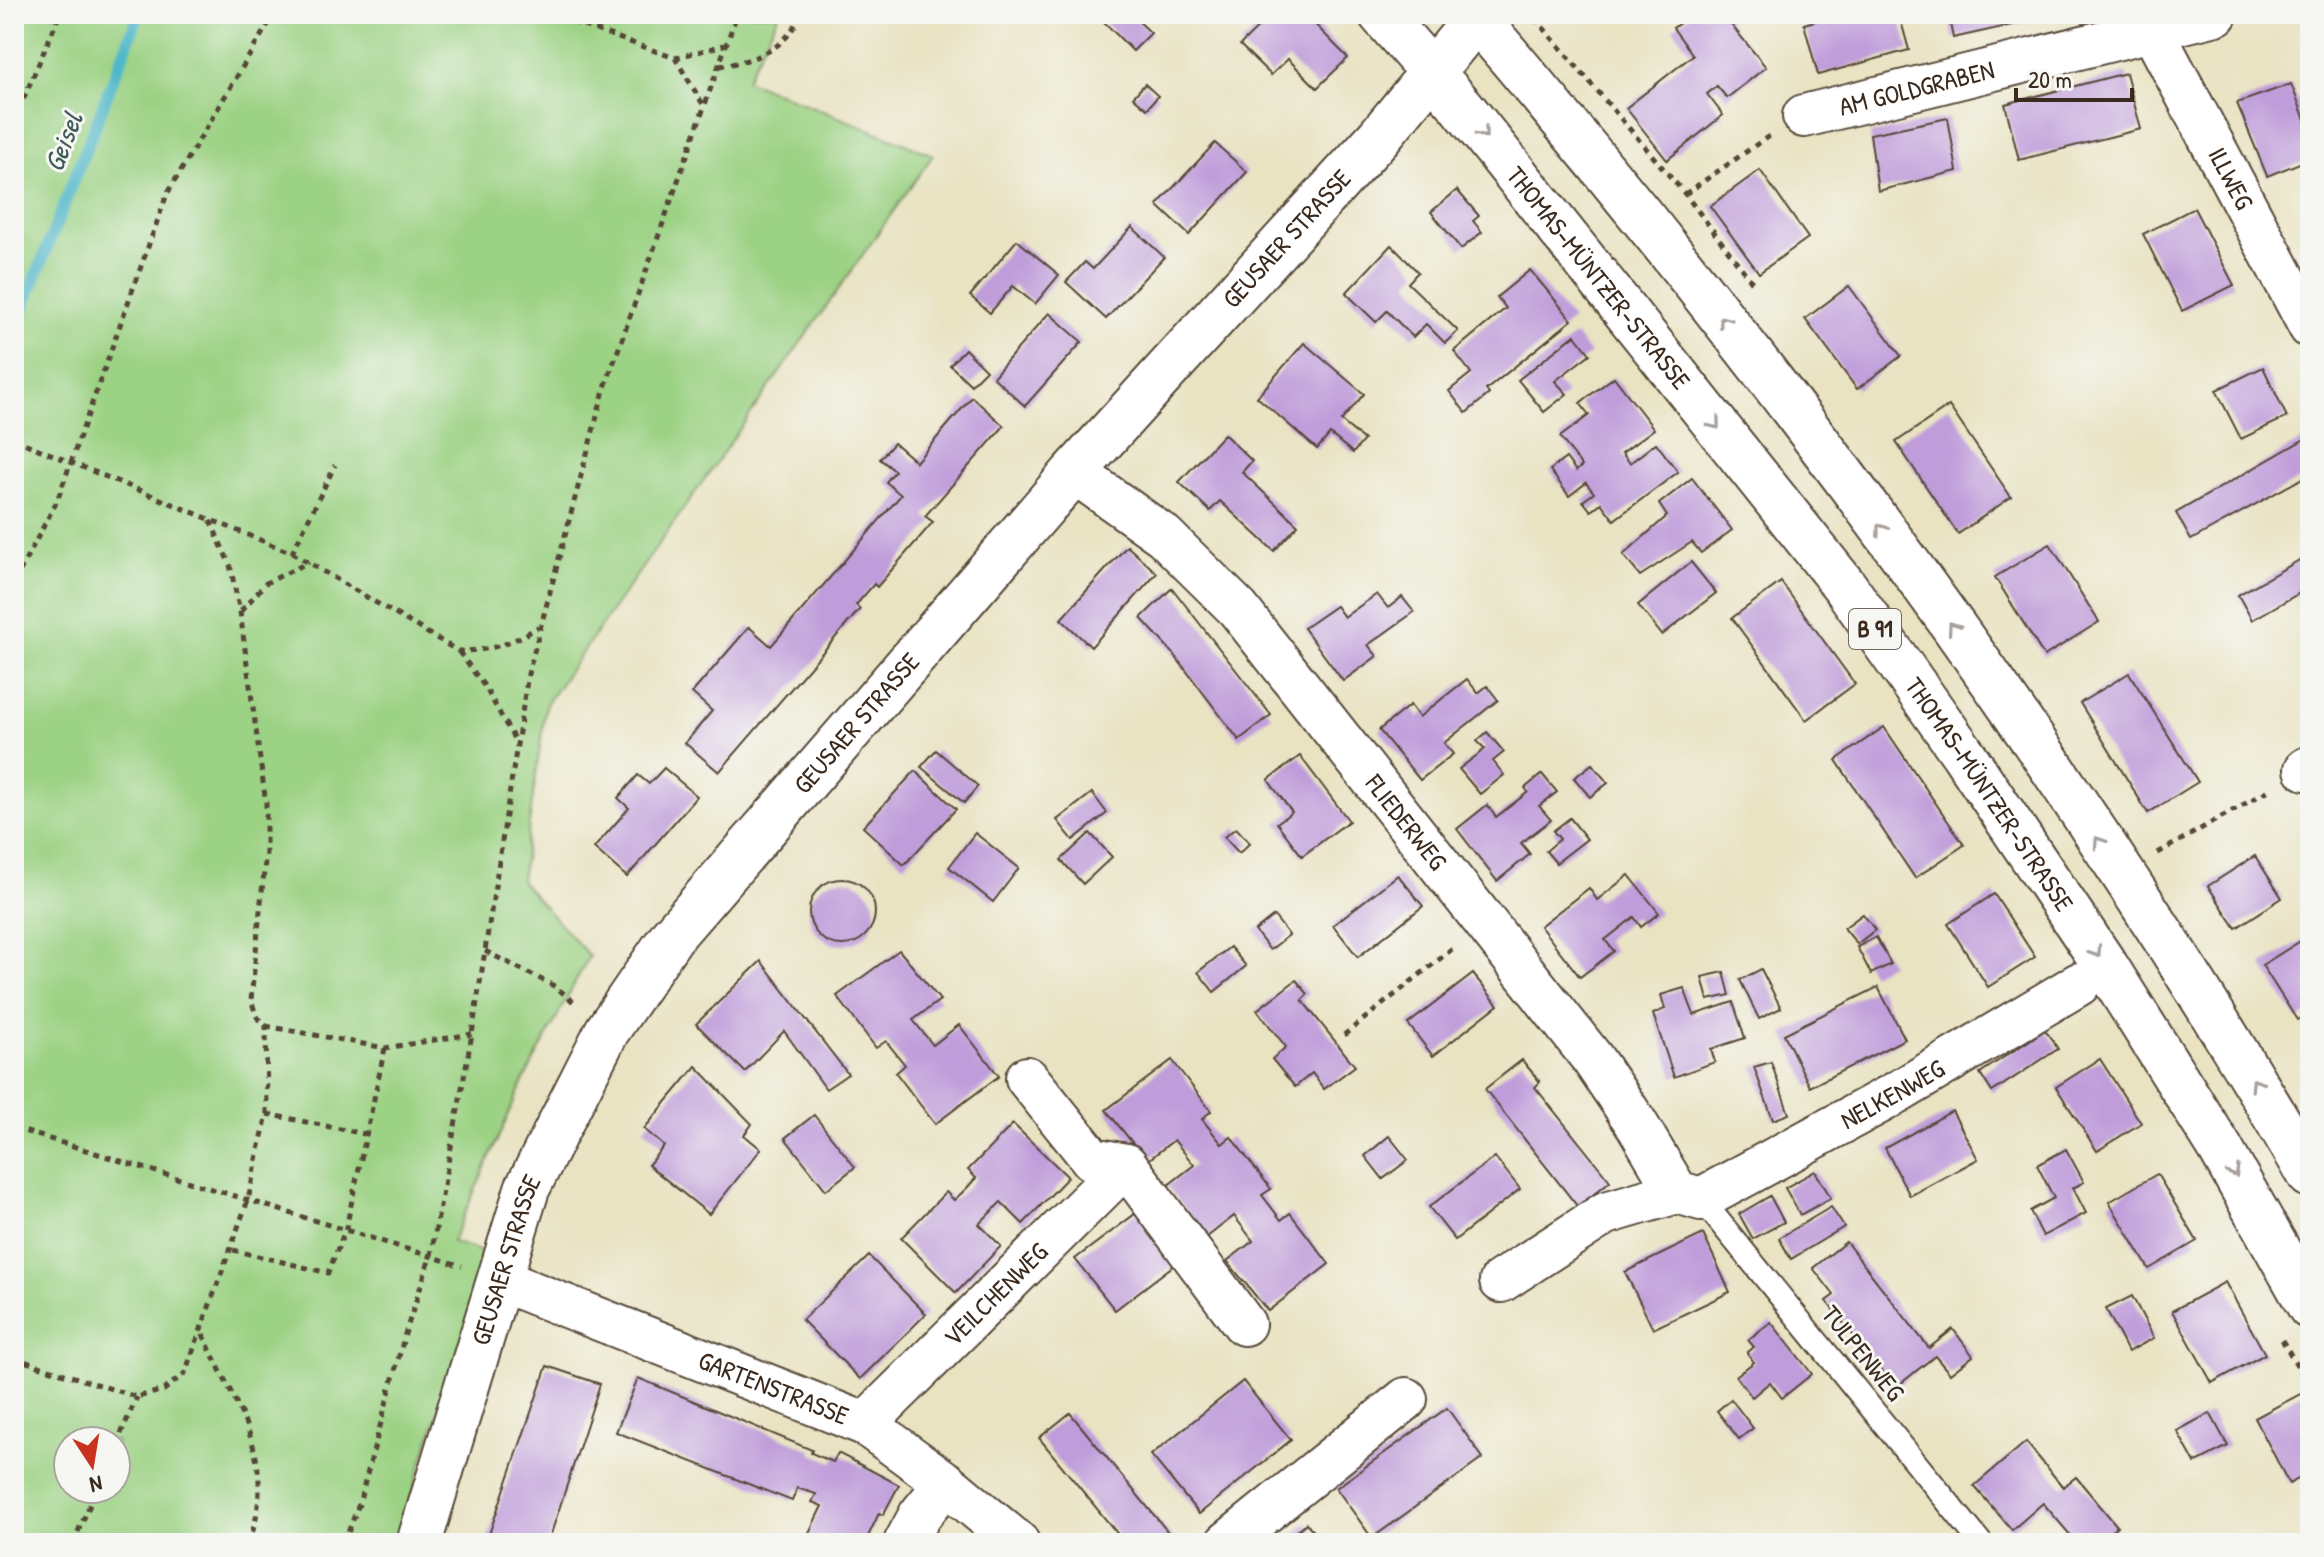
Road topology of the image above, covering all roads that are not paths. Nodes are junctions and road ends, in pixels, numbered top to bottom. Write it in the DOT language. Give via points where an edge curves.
graph roads {
  1 [pos="1381,14"];
  2 [pos="2216,14"];
  3 [pos="1477,15"];
  4 [pos="2152,30"];
  5 [pos="1433,73"];
  6 [pos="1804,116"];
  7 [pos="2310,327"];
  8 [pos="1074,472"];
  9 [pos="2079,984"];
  10 [pos="1027,1078"];
  11 [pos="1126,1165"];
  12 [pos="2310,1175"];
  13 [pos="1689,1196"];
  14 [pos="500,1280"];
  15 [pos="1501,1281"];
  16 [pos="2294,1320"];
  17 [pos="1244,1324"];
  18 [pos="1406,1399"];
  19 [pos="865,1424"];
  20 [pos="946,1483"];
  21 [pos="419,1543"];
  22 [pos="905,1543"];
  23 [pos="1018,1543"];
  24 [pos="1227,1543"];
  25 [pos="1981,1543"];
  1 -- 5 [label="main road, THOMAS-MÜNTZER-STRASSE / B 91"];
  2 -- 4 [label="street, AM GOLDGRABEN"];
  3 -- 5 [label="main road, GEUSAER STRASSE"];
  12 -- 3 [label="main road, B 91, one-way" via="2158,929 1927,591 1712,304"];
  4 -- 6 [label="street, AM GOLDGRABEN"];
  4 -- 7 [label="street, ILLWEG"];
  5 -- 8 [label="main road, GEUSAER STRASSE"];
  5 -- 16 [label="main road, THOMAS-MÜNTZER-STRASSE / B 91, one-way" via="1846,588 1910,678 2107,968 2220,1148"];
  8 -- 13 [label="street, FLIEDERWEG" via="1164,536 1238,609 1592,1058"];
  8 -- 14 [label="main road, GEUSAER STRASSE" via="672,936 607,1031 527,1189"];
  9 -- 13 [label="street, NELKENWEG" via="1900,1091"];
  10 -- 11 [label="street" via="1092,1159"];
  11 -- 17 [label="street"];
  11 -- 19 [label="street, VEILCHENWEG"];
  13 -- 15 [label="street, NELKENWEG" via="1606,1213"];
  13 -- 25 [label="lane, TULPENWEG"];
  14 -- 19 [label="street, GARTENSTRASSE"];
  14 -- 21 [label="main road, GEUSAER STRASSE"];
  18 -- 24 [label="street"];
  19 -- 20 [label="street, GARTENSTRASSE"];
  20 -- 22 [label="street"];
  20 -- 23 [label="street, GARTENSTRASSE"];
}
